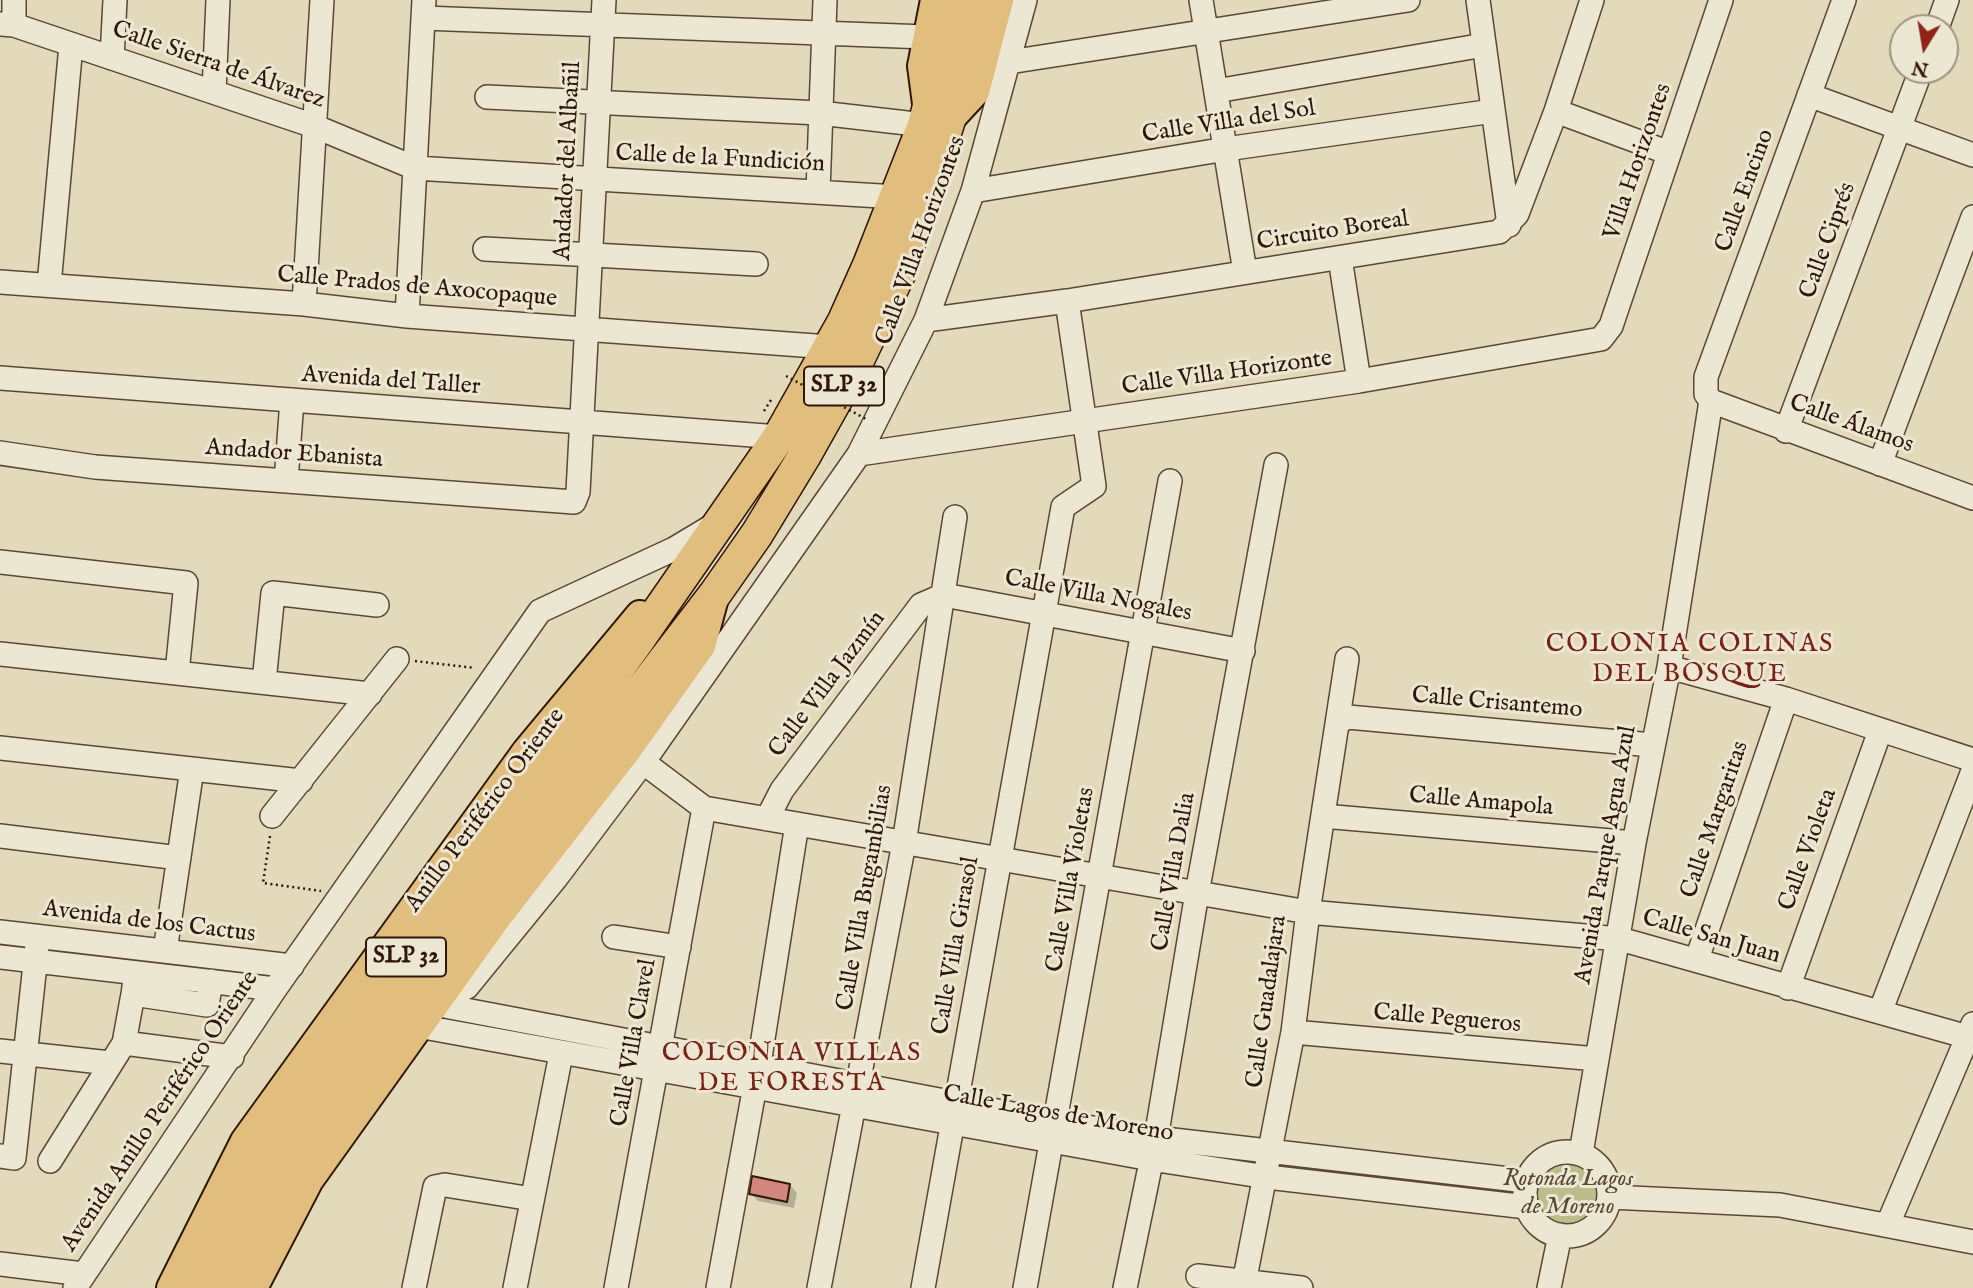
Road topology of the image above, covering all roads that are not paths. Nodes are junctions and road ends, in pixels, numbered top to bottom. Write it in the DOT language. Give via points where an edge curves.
graph roads {
  1 [pos="15,0"];
  2 [pos="115,0"];
  3 [pos="218,0"];
  4 [pos="322,0"];
  5 [pos="604,0"];
  6 [pos="825,0"];
  7 [pos="935,0"];
  8 [pos="957,0"];
  9 [pos="981,0"];
  10 [pos="999,0"];
  11 [pos="1025,0"];
  12 [pos="1201,0"];
  13 [pos="1408,0"];
  14 [pos="1478,0"];
  15 [pos="1592,0"];
  16 [pos="1721,0"];
  17 [pos="1844,0"];
  18 [pos="424,9"];
  19 [pos="7,24"];
  20 [pos="603,25"];
  21 [pos="824,33"];
  22 [pos="1206,33"];
  23 [pos="926,37"];
  24 [pos="71,45"];
  25 [pos="1484,45"];
  26 [pos="112,58"];
  27 [pos="1009,62"];
  28 [pos="1916,84"];
  29 [pos="946,86"];
  30 [pos="1216,90"];
  31 [pos="214,92"];
  32 [pos="1809,95"];
  33 [pos="486,97"];
  34 [pos="598,101"];
  35 [pos="1493,111"];
  36 [pos="1556,111"];
  37 [pos="820,113"];
  38 [pos="934,119"];
  39 [pos="314,125"];
  40 [pos="1898,130"];
  41 [pos="1226,149"];
  42 [pos="1670,153"];
  43 [pos="1973,155"];
  44 [pos="415,168"];
  45 [pos="594,179"];
  46 [pos="973,191"];
  47 [pos="818,192"];
  48 [pos="897,197"];
  49 [pos="1973,217"];
  50 [pos="1509,225"];
  51 [pos="485,249"];
  52 [pos="590,253"];
  53 [pos="1340,258"];
  54 [pos="756,264"];
  55 [pos="1245,272"];
  56 [pos="0,282"];
  57 [pos="49,285"];
  58 [pos="1067,301"];
  59 [pos="304,304"];
  60 [pos="407,316"];
  61 [pos="926,320"];
  62 [pos="586,328"];
  63 [pos="1601,339"];
  64 [pos="829,347"];
  65 [pos="0,378"];
  66 [pos="1359,381"];
  67 [pos="292,400"];
  68 [pos="1711,401"];
  69 [pos="1084,421"];
  70 [pos="581,422"];
  71 [pos="1786,430"];
  72 [pos="779,437"];
  73 [pos="0,453"];
  74 [pos="859,454"];
  75 [pos="1880,464"];
  76 [pos="1276,465"];
  77 [pos="286,481"];
  78 [pos="1170,481"];
  79 [pos="578,492"];
  80 [pos="1973,498"];
  81 [pos="956,517"];
  82 [pos="725,519"];
  83 [pos="0,562"];
  84 [pos="691,564"];
  85 [pos="715,594"];
  86 [pos="944,595"];
  87 [pos="377,604"];
  88 [pos="1041,614"];
  89 [pos="1142,632"];
  90 [pos="1243,651"];
  91 [pos="0,654"];
  92 [pos="397,659"];
  93 [pos="1347,659"];
  94 [pos="1669,667"];
  95 [pos="177,673"];
  96 [pos="264,682"];
  97 [pos="370,694"];
  98 [pos="1786,699"];
  99 [pos="1338,722"];
  100 [pos="1880,731"];
  101 [pos="1652,745"];
  102 [pos="0,748"];
  103 [pos="635,755"];
  104 [pos="1973,760"];
  105 [pos="192,769"];
  106 [pos="1973,771"];
  107 [pos="301,781"];
  108 [pos="704,808"];
  109 [pos="272,816"];
  110 [pos="1323,816"];
  111 [pos="767,819"];
  112 [pos="797,824"];
  113 [pos="0,836"];
  114 [pos="904,843"];
  115 [pos="1634,843"];
  116 [pos="179,858"];
  117 [pos="998,859"];
  118 [pos="504,874"];
  119 [pos="1099,876"];
  120 [pos="1197,893"];
  121 [pos="1308,912"];
  122 [pos="495,920"];
  123 [pos="0,932"];
  124 [pos="38,936"];
  125 [pos="614,937"];
  126 [pos="1620,939"];
  127 [pos="679,947"];
  128 [pos="165,951"];
  129 [pos="0,957"];
  130 [pos="1696,958"];
  131 [pos="35,962"];
  132 [pos="292,965"];
  133 [pos="134,984"];
  134 [pos="1788,988"];
  135 [pos="275,989"];
  136 [pos="435,1004"];
  137 [pos="1880,1012"];
  138 [pos="418,1026"];
  139 [pos="1970,1030"];
  140 [pos="1293,1032"];
  141 [pos="124,1043"];
  142 [pos="661,1046"];
  143 [pos="0,1051"];
  144 [pos="25,1054"];
  145 [pos="561,1054"];
  146 [pos="232,1057"];
  147 [pos="1597,1059"];
  148 [pos="110,1063"];
  149 [pos="759,1064"];
  150 [pos="657,1070"];
  151 [pos="859,1083"];
  152 [pos="755,1087"];
  153 [pos="855,1106"];
  154 [pos="955,1113"];
  155 [pos="1053,1132"];
  156 [pos="1154,1148"];
  157 [pos="1270,1152"];
  158 [pos="1581,1153"];
  159 [pos="7,1157"];
  160 [pos="50,1161"];
  161 [pos="1267,1177"];
  162 [pos="1526,1181"];
  163 [pos="1610,1197"];
  164 [pos="532,1199"];
  165 [pos="1527,1207"];
  166 [pos="1888,1224"];
  167 [pos="1560,1236"];
  168 [pos="1973,1242"];
  169 [pos="0,1264"];
  170 [pos="1198,1276"];
  171 [pos="79,1281"];
  172 [pos="1244,1285"];
  173 [pos="171,1288"];
  174 [pos="195,1288"];
  175 [pos="227,1288"];
  176 [pos="253,1288"];
  177 [pos="414,1288"];
  178 [pos="515,1288"];
  179 [pos="616,1288"];
  180 [pos="718,1288"];
  181 [pos="820,1288"];
  182 [pos="923,1288"];
  183 [pos="1025,1288"];
  184 [pos="1125,1288"];
  185 [pos="1300,1288"];
  186 [pos="1549,1288"];
  1 -- 19 [label="street"];
  2 -- 26 [label="street"];
  3 -- 31 [label="street"];
  4 -- 39 [label="street"];
  5 -- 20 [label="street, Andador del Albañil"];
  6 -- 21 [label="street"];
  7 -- 23 [label="main road, Anillo Periférico Oriente"];
  8 -- 29 [label="highway, Anillo Periférico Oriente / SLP 32"];
  9 -- 29 [label="highway, Anillo Periférico Oriente / SLP 32"];
  10 -- 38 [label="main road, Anillo Periférico Oriente" via="975,92"];
  11 -- 27 [label="street, Calle Villa Horizontes"];
  12 -- 22 [label="street"];
  13 -- 22 [label="street"];
  14 -- 25 [label="street"];
  15 -- 36 [label="street"];
  16 -- 42 [label="street, Villa Horizontes"];
  17 -- 32 [label="street, Calle Encino"];
  18 -- 20 [label="street"];
  18 -- 44 [label="street"];
  19 -- 24 [label="street, Calle Sierra de Álvarez"];
  20 -- 21 [label="street"];
  20 -- 34 [label="street, Andador del Albañil"];
  21 -- 23 [label="street"];
  21 -- 37 [label="street"];
  22 -- 27 [label="street"];
  22 -- 30 [label="street"];
  23 -- 38 [label="main road, Anillo Periférico Oriente" via="922,66"];
  24 -- 26 [label="street, Calle Sierra de Álvarez"];
  24 -- 57 [label="street"];
  25 -- 30 [label="street"];
  25 -- 35 [label="street"];
  26 -- 31 [label="street, Calle Sierra de Álvarez"];
  27 -- 46 [label="street, Calle Villa Horizontes"];
  28 -- 40 [label="street, Calle Ciprés"];
  29 -- 38 [label="highway, Anillo Periférico Oriente / SLP 32"];
  30 -- 41 [label="street"];
  31 -- 39 [label="street, Calle Sierra de Álvarez"];
  32 -- 40 [label="street"];
  32 -- 68 [label="street, Calle Encino" via="1706,377"];
  33 -- 34 [label="street"];
  34 -- 37 [label="street"];
  34 -- 45 [label="street, Andador del Albañil"];
  35 -- 41 [label="street, Calle Villa del Sol"];
  35 -- 50 [label="street"];
  36 -- 42 [label="street"];
  36 -- 50 [label="street"];
  37 -- 38 [label="street"];
  37 -- 47 [label="street"];
  38 -- 48 [label="highway, Anillo Periférico Oriente / SLP 32"];
  38 -- 85 [label="highway, Anillo Periférico Oriente / SLP 32" via="899,274 855,366 757,534"];
  39 -- 44 [label="street, Calle Sierra de Álvarez"];
  39 -- 59 [label="street"];
  40 -- 43 [label="street"];
  40 -- 71 [label="street, Calle Ciprés"];
  41 -- 46 [label="street, Calle Villa del Sol"];
  41 -- 55 [label="street"];
  42 -- 63 [label="street, Villa Horizontes" via="1611,326"];
  44 -- 45 [label="street, Calle de la Fundición"];
  44 -- 60 [label="street"];
  45 -- 47 [label="street, Calle de la Fundición"];
  45 -- 52 [label="street, Andador del Albañil"];
  46 -- 61 [label="street, Calle Villa Horizontes"];
  47 -- 48 [label="street, Calle de la Fundición"];
  48 -- 64 [label="highway, Anillo Periférico Oriente / SLP 32"];
  49 -- 75 [label="street"];
  50 -- 53 [label="street, Circuito Boreal" via="1499,232"];
  51 -- 52 [label="street"];
  52 -- 54 [label="street"];
  52 -- 62 [label="street, Andador del Albañil"];
  53 -- 55 [label="street, Circuito Boreal"];
  53 -- 66 [label="street"];
  55 -- 58 [label="street, Circuito Boreal"];
  56 -- 57 [label="street, Calle Prados de Axocopaque"];
  57 -- 59 [label="street, Calle Prados de Axocopaque"];
  58 -- 61 [label="street, Circuito Boreal"];
  58 -- 69 [label="street"];
  59 -- 60 [label="street, Calle Prados de Axocopaque"];
  60 -- 62 [label="street, Calle Prados de Axocopaque"];
  61 -- 74 [label="street, Calle Villa Horizontes"];
  62 -- 64 [label="street, Calle Prados de Axocopaque"];
  62 -- 70 [label="street, Andador del Albañil"];
  63 -- 66 [label="street, Calle Villa Horizonte"];
  64 -- 72 [label="highway, Anillo Periférico Oriente / SLP 32"];
  65 -- 67 [label="street, Avenida del Taller"];
  66 -- 69 [label="street, Calle Villa Horizonte"];
  67 -- 70 [label="street, Avenida del Taller"];
  67 -- 77 [label="street"];
  68 -- 71 [label="street, Calle Álamos"];
  68 -- 94 [label="street, Avenida Parque Agua Azul"];
  69 -- 74 [label="street, Calle Villa Horizonte"];
  69 -- 88 [label="street, Calle Villa Girasol" via="1094,486 1063,507"];
  70 -- 72 [label="street, Avenida del Taller"];
  70 -- 79 [label="street, Andador del Albañil"];
  71 -- 75 [label="street, Calle Álamos"];
  72 -- 82 [label="highway, Anillo Periférico Oriente / SLP 32"];
  73 -- 77 [label="street, Andador Ebanista" via="95,467"];
  74 -- 103 [label="street, Calle Villa Horizontes"];
  75 -- 80 [label="street, Calle Álamos"];
  76 -- 90 [label="street, Calle Villa Dalia"];
  77 -- 79 [label="street, Andador Ebanista" via="573,502"];
  78 -- 89 [label="street, Calle Villa Violetas"];
  81 -- 86 [label="street, Calle Villa Bugambilias"];
  82 -- 84 [label="highway, Anillo Periférico Oriente / SLP 32"];
  82 -- 132 [label="street, Anillo Periférico Oriente" via="674,549 540,611"];
  83 -- 95 [label="street" via="186,583"];
  84 -- 173 [label="main road, Anillo Periférico Oriente" via="662,589 526,752 245,1141"];
  84 -- 174 [label="highway, Anillo Periférico Oriente / SLP 32" via="262,1157 209,1251"];
  85 -- 103 [label="main road, Anillo Periférico Oriente" via="701,646"];
  85 -- 118 [label="highway, Anillo Periférico Oriente / SLP 32"];
  86 -- 88 [label="street, Calle Villa Nogales"];
  86 -- 111 [label="street, Calle Villa Jazmín" via="921,605 782,790"];
  86 -- 114 [label="street, Calle Villa Bugambilias"];
  87 -- 96 [label="street" via="272,593"];
  88 -- 89 [label="street, Calle Villa Nogales"];
  88 -- 117 [label="street, Calle Villa Girasol"];
  89 -- 90 [label="street, Calle Villa Nogales"];
  89 -- 119 [label="street, Calle Villa Violetas"];
  90 -- 120 [label="street, Calle Villa Dalia"];
  91 -- 95 [label="street"];
  92 -- 97 [label="street"];
  93 -- 99 [label="street, Calle Guadalajara"];
  94 -- 98 [label="street"];
  94 -- 101 [label="street, Avenida Parque Agua Azul"];
  95 -- 96 [label="street"];
  96 -- 97 [label="street"];
  97 -- 107 [label="street"];
  98 -- 100 [label="street"];
  98 -- 130 [label="street, Calle Margaritas"];
  99 -- 101 [label="street, Calle Crisantemo" via="1348,717"];
  99 -- 110 [label="street, Calle Guadalajara"];
  100 -- 104 [label="street"];
  100 -- 134 [label="street, Calle Violeta"];
  101 -- 115 [label="street, Avenida Parque Agua Azul"];
  102 -- 105 [label="street"];
  103 -- 108 [label="street"];
  103 -- 122 [label="main road, Anillo Periférico Oriente"];
  103 -- 136 [label="street, Calle Villa Horizontes" via="556,878 467,986"];
  105 -- 107 [label="street"];
  105 -- 116 [label="street"];
  106 -- 137 [label="street"];
  107 -- 109 [label="street"];
  108 -- 111 [label="street, Calle San Juan"];
  108 -- 127 [label="street, Calle Villa Clavel"];
  110 -- 115 [label="street, Calle Amapola"];
  110 -- 121 [label="street, Calle Guadalajara"];
  111 -- 112 [label="street, Calle San Juan"];
  112 -- 114 [label="street, Calle San Juan"];
  112 -- 149 [label="street"];
  113 -- 116 [label="street"];
  114 -- 117 [label="street, Calle San Juan"];
  114 -- 151 [label="street, Calle Villa Bugambilias"];
  115 -- 126 [label="street, Avenida Parque Agua Azul"];
  116 -- 128 [label="street"];
  117 -- 119 [label="street, Calle San Juan"];
  117 -- 154 [label="street, Calle Villa Girasol"];
  118 -- 122 [label="highway"];
  118 -- 175 [label="highway, Anillo Periférico Oriente / SLP 32" via="289,1169"];
  119 -- 120 [label="street, Calle San Juan"];
  119 -- 155 [label="street, Calle Villa Violetas"];
  120 -- 121 [label="street, Calle San Juan"];
  120 -- 156 [label="street, Calle Villa Dalia"];
  121 -- 126 [label="street, Calle San Juan"];
  121 -- 140 [label="street, Calle Guadalajara"];
  122 -- 136 [label="main road, Anillo Periférico Oriente"];
  123 -- 124 [label="street, Avenida de los Cactus"];
  124 -- 128 [label="street, Avenida de los Cactus"];
  124 -- 131 [label="street"];
  125 -- 127 [label="street"];
  126 -- 130 [label="street, Calle San Juan"];
  126 -- 147 [label="street, Avenida Parque Agua Azul"];
  127 -- 142 [label="street, Calle Villa Clavel"];
  128 -- 132 [label="street, Avenida de los Cactus"];
  129 -- 131 [label="street, Avenida de los Cactus"];
  130 -- 134 [label="street, Calle San Juan"];
  131 -- 133 [label="street, Avenida de los Cactus"];
  131 -- 144 [label="street"];
  132 -- 135 [label="street, Avenida Anillo Periférico Oriente"];
  133 -- 135 [label="street, Avenida de los Cactus" via="211,981"];
  133 -- 141 [label="street"];
  134 -- 137 [label="street, Calle San Juan"];
  135 -- 146 [label="street, Avenida Anillo Periférico Oriente"];
  136 -- 138 [label="main road, Anillo Periférico Oriente"];
  136 -- 142 [label="street, Calle Lagos de Moreno"];
  137 -- 139 [label="street, Calle San Juan"];
  138 -- 145 [label="street, Calle Lagos de Moreno"];
  138 -- 176 [label="main road, Anillo Periférico Oriente" via="309,1180"];
  139 -- 166 [label="street"];
  140 -- 147 [label="street, Calle Pegueros"];
  140 -- 157 [label="street, Calle Guadalajara"];
  141 -- 146 [label="street"];
  141 -- 148 [label="street"];
  142 -- 149 [label="street, Calle Lagos de Moreno"];
  142 -- 150 [label="street, Calle Villa Clavel"];
  143 -- 144 [label="street"];
  144 -- 148 [label="street"];
  144 -- 159 [label="street"];
  145 -- 150 [label="street, Calle Lagos de Moreno"];
  145 -- 164 [label="street"];
  146 -- 171 [label="street, Avenida Anillo Periférico Oriente"];
  147 -- 158 [label="street, Avenida Parque Agua Azul"];
  148 -- 160 [label="street"];
  149 -- 151 [label="street, Calle Lagos de Moreno"];
  149 -- 152 [label="street"];
  150 -- 152 [label="street, Calle Lagos de Moreno"];
  150 -- 179 [label="street, Calle Villa Clavel"];
  151 -- 153 [label="street, Calle Villa Bugambilias"];
  151 -- 154 [label="street, Calle Lagos de Moreno"];
  152 -- 153 [label="street, Calle Lagos de Moreno"];
  152 -- 180 [label="street"];
  153 -- 154 [label="street, Calle Lagos de Moreno"];
  153 -- 181 [label="street, Calle Villa Bugambilias"];
  154 -- 155 [label="street, Calle Lagos de Moreno"];
  154 -- 182 [label="street, Calle Villa Girasol"];
  155 -- 156 [label="street, Calle Lagos de Moreno"];
  155 -- 183 [label="street, Calle Villa Violetas"];
  156 -- 157 [label="street, Calle Lagos de Moreno"];
  156 -- 161 [label="street, Calle Lagos de Moreno"];
  156 -- 184 [label="street, Calle Villa Dalia"];
  157 -- 161 [label="street, Calle Guadalajara"];
  157 -- 162 [label="street, Calle Lagos de Moreno"];
  158 -- 162 [label="street" via="1554,1153 1542,1159"];
  158 -- 163 [label="street" via="1603,1170"];
  161 -- 165 [label="street, Calle Lagos de Moreno"];
  161 -- 172 [label="street, Calle Guadalajara"];
  162 -- 165 [label="street"];
  163 -- 166 [label="street" via="1780,1205"];
  163 -- 167 [label="street" via="1606,1210 1588,1231"];
  164 -- 177 [label="street" via="435,1187"];
  164 -- 178 [label="street"];
  165 -- 167 [label="street" via="1540,1226"];
  166 -- 168 [label="street"];
  167 -- 186 [label="street"];
  169 -- 171 [label="street"];
  170 -- 172 [label="street"];
  172 -- 185 [label="street"];
}
